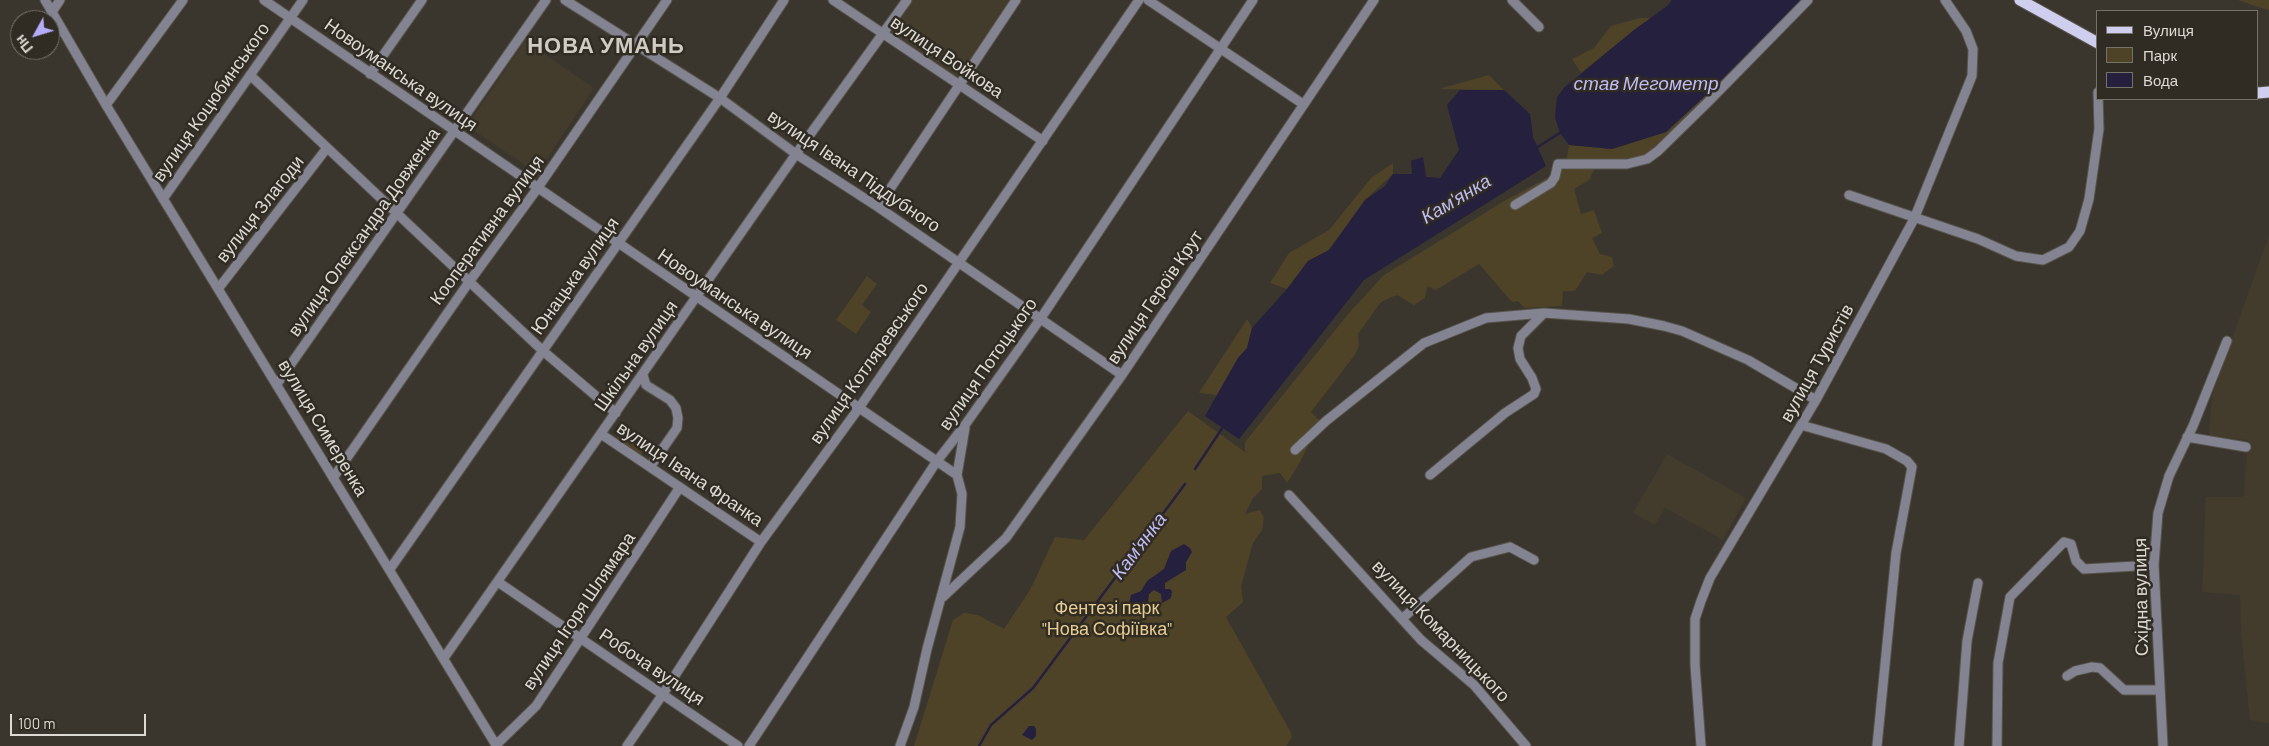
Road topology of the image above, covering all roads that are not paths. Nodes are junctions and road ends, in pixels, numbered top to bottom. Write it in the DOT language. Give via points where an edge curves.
graph roads {
  1 [pos="183,0"];
  2 [pos="264,0"];
  3 [pos="303,0"];
  4 [pos="422,0"];
  5 [pos="546,0"];
  6 [pos="565,0"];
  7 [pos="667,0"];
  8 [pos="784,0"];
  9 [pos="832,0"];
  10 [pos="906,0"];
  11 [pos="1016,0"];
  12 [pos="1139,0"];
  13 [pos="1148,0"];
  14 [pos="1253,0"];
  15 [pos="1374,0"];
  16 [pos="1512,0"];
  17 [pos="1808,0"];
  18 [pos="1945,0"];
  19 [pos="2020,0"];
  20 [pos="290,18"];
  21 [pos="60,26"];
  22 [pos="1539,27"];
  23 [pos="883,34"];
  24 [pos="2096,42"];
  25 [pos="637,45"];
  26 [pos="1221,50"];
  27 [pos="370,74"];
  28 [pos="250,75"];
  29 [pos="959,86"];
  30 [pos="720,98"];
  31 [pos="2098,100"];
  32 [pos="1303,104"];
  33 [pos="106,105"];
  34 [pos="454,132"];
  35 [pos="1043,142"];
  36 [pos="327,148"];
  37 [pos="796,154"];
  38 [pos="538,189"];
  39 [pos="1849,195"];
  40 [pos="163,199"];
  41 [pos="1514,205"];
  42 [pos="878,207"];
  43 [pos="397,215"];
  44 [pos="1914,219"];
  45 [pos="618,244"];
  46 [pos="960,263"];
  47 [pos="469,282"];
  48 [pos="218,289"];
  49 [pos="697,297"];
  50 [pos="1544,313"];
  51 [pos="1040,318"];
  52 [pos="2227,341"];
  53 [pos="543,350"];
  54 [pos="643,375"];
  55 [pos="1122,375"];
  56 [pos="277,384"];
  57 [pos="1816,400"];
  58 [pos="859,408"];
  59 [pos="616,413"];
  60 [pos="966,425"];
  61 [pos="1802,425"];
  62 [pos="602,434"];
  63 [pos="2187,437"];
  64 [pos="2246,447"];
  65 [pos="1295,450"];
  66 [pos="937,461"];
  67 [pos="650,467"];
  68 [pos="957,475"];
  69 [pos="1430,475"];
  70 [pos="333,478"];
  71 [pos="680,487"];
  72 [pos="1289,495"];
  73 [pos="760,542"];
  74 [pos="1534,560"];
  75 [pos="2154,565"];
  76 [pos="390,569"];
  77 [pos="498,582"];
  78 [pos="1978,583"];
  79 [pos="942,597"];
  80 [pos="1403,618"];
  81 [pos="582,639"];
  82 [pos="444,658"];
  83 [pos="2067,676"];
  84 [pos="2159,690"];
  85 [pos="663,694"];
  86 [pos="496,745"];
  87 [pos="627,746"];
  88 [pos="738,746"];
  89 [pos="749,746"];
  90 [pos="900,746"];
  91 [pos="1526,746"];
  92 [pos="1701,746"];
  93 [pos="1877,746"];
  94 [pos="1959,746"];
  95 [pos="1997,746"];
  96 [pos="2163,746"];
  1 -- 33 [label="street"];
  2 -- 20 [label="street, Новоуманська вулиця"];
  3 -- 20 [label="street, вулиця Коцюбинського"];
  4 -- 27 [label="street"];
  5 -- 34 [label="street, вулиця Олександра Довженка"];
  6 -- 25 [label="street, вулиця Івана Піддубного"];
  7 -- 25 [label="street, Кооперативна вулиця"];
  8 -- 30 [label="street, Юнацька вулиця"];
  9 -- 23 [label="street, вулиця Войкова"];
  10 -- 23 [label="street, Шкільна вулиця"];
  11 -- 29 [label="street"];
  12 -- 35 [label="street, вулиця Котляревського"];
  13 -- 26 [label="street"];
  14 -- 26 [label="street, вулиця Потоцького"];
  15 -- 32 [label="street, вулиця Героїв Крут"];
  16 -- 22 [label="street"];
  17 -- 41 [label="street" via="1652,155 1627,164 1558,164 1550,183"];
  18 -- 44 [label="street, вулиця Туристів" via="1966,31 1973,49 1972,76"];
  19 -- 24 [label="main road"];
  20 -- 27 [label="street, Новоуманська вулиця"];
  20 -- 28 [label="street, вулиця Коцюбинського"];
  21 -- 33 [label="street, вулиця Симеренка"];
  23 -- 29 [label="street, вулиця Войкова"];
  23 -- 37 [label="street, Шкільна вулиця"];
  25 -- 30 [label="street, вулиця Івана Піддубного"];
  25 -- 38 [label="street, Кооперативна вулиця"];
  26 -- 32 [label="street"];
  26 -- 51 [label="street, вулиця Потоцького"];
  27 -- 34 [label="street, Новоуманська вулиця"];
  28 -- 36 [label="street, вулиця Івана Франка"];
  28 -- 40 [label="street, вулиця Коцюбинського"];
  29 -- 35 [label="street, вулиця Войкова"];
  29 -- 42 [label="street"];
  30 -- 37 [label="street, вулиця Івана Піддубного"];
  30 -- 45 [label="street, Юнацька вулиця"];
  31 -- 44 [label="street" via="2099,129 2089,199 2080,231 2069,247 2043,260 2016,256 1978,239"];
  32 -- 55 [label="street, вулиця Героїв Крут"];
  33 -- 40 [label="street, вулиця Симеренка"];
  34 -- 38 [label="street, Новоуманська вулиця"];
  34 -- 43 [label="street, вулиця Олександра Довженка"];
  35 -- 46 [label="street, вулиця Котляревського"];
  36 -- 43 [label="street, вулиця Івана Франка"];
  36 -- 48 [label="street, вулиця Злагоди"];
  37 -- 42 [label="street, вулиця Івана Піддубного"];
  37 -- 49 [label="street, Шкільна вулиця"];
  38 -- 45 [label="street, Новоуманська вулиця"];
  38 -- 47 [label="street, Кооперативна вулиця"];
  39 -- 44 [label="street"];
  40 -- 48 [label="street, вулиця Симеренка"];
  42 -- 46 [label="street, вулиця Івана Піддубного"];
  43 -- 47 [label="street, вулиця Івана Франка"];
  43 -- 56 [label="street, вулиця Олександра Довженка"];
  44 -- 57 [label="street, вулиця Туристів"];
  45 -- 49 [label="street, Новоуманська вулиця"];
  45 -- 53 [label="street, Юнацька вулиця"];
  46 -- 51 [label="street, вулиця Івана Піддубного"];
  46 -- 58 [label="street, вулиця Котляревського"];
  47 -- 53 [label="street, вулиця Івана Франка"];
  47 -- 70 [label="street, Кооперативна вулиця"];
  48 -- 56 [label="street, вулиця Симеренка"];
  49 -- 54 [label="street, Шкільна вулиця"];
  49 -- 58 [label="street, Новоуманська вулиця"];
  50 -- 57 [label="street" via="1629,319 1682,331 1748,360"];
  50 -- 65 [label="street" via="1486,318 1424,343 1326,421"];
  50 -- 69 [label="street" via="1527,327 1518,348 1536,389 1534,394"];
  51 -- 55 [label="street, вулиця Івана Піддубного"];
  51 -- 60 [label="street, вулиця Потоцького"];
  52 -- 63 [label="street, Східна вулиця"];
  53 -- 59 [label="street, вулиця Івана Франка"];
  53 -- 76 [label="street, Юнацька вулиця"];
  54 -- 59 [label="street, Шкільна вулиця"];
  54 -- 67 [label="street" via="646,385 670,400 678,418 677,428"];
  55 -- 79 [label="street, вулиця Героїв Крут" via="1006,538"];
  56 -- 70 [label="street, вулиця Симеренка"];
  57 -- 61 [label="street, вулиця Туристів"];
  58 -- 66 [label="street, Новоуманська вулиця"];
  58 -- 73 [label="street, вулиця Котляревського"];
  59 -- 62 [label="street, Шкільна вулиця"];
  60 -- 66 [label="street, вулиця Потоцького"];
  60 -- 68 [label="street"];
  61 -- 92 [label="street, вулиця Туристів" via="1710,578 1695,619"];
  61 -- 93 [label="street" via="1886,449 1912,467 1896,553"];
  62 -- 67 [label="street, вулиця Івана Франка"];
  62 -- 77 [label="street, Шкільна вулиця"];
  63 -- 64 [label="street"];
  63 -- 75 [label="street, Східна вулиця" via="2160,499"];
  66 -- 68 [label="street, Новоуманська вулиця"];
  66 -- 89 [label="street, вулиця Потоцького"];
  67 -- 71 [label="street, вулиця Івана Франка"];
  68 -- 79 [label="street" via="962,494 960,527"];
  70 -- 76 [label="street, вулиця Симеренка"];
  71 -- 73 [label="street, вулиця Івана Франка"];
  71 -- 81 [label="street, вулиця Ігоря Шлямара"];
  72 -- 80 [label="street, вулиця Комарницького"];
  73 -- 85 [label="street, вулиця Котляревського"];
  74 -- 80 [label="street" via="1510,547 1471,558"];
  75 -- 84 [label="street, Східна вулиця"];
  75 -- 95 [label="street" via="2084,569 2076,561 2072,544 2064,542 2010,597 1998,663"];
  76 -- 82 [label="street, вулиця Симеренка"];
  77 -- 81 [label="street, Робоча вулиця"];
  77 -- 82 [label="street, Шкільна вулиця"];
  78 -- 94 [label="street" via="1968,641"];
  79 -- 90 [label="street" via="914,707"];
  80 -- 91 [label="street, вулиця Комарницького" via="1421,640 1474,685"];
  81 -- 85 [label="street, Робоча вулиця"];
  81 -- 86 [label="street, вулиця Ігоря Шлямара" via="536,706"];
  82 -- 86 [label="street, вулиця Симеренка"];
  83 -- 84 [label="street" via="2092,666 2100,668 2124,690"];
  84 -- 96 [label="street, Східна вулиця"];
  85 -- 87 [label="street, вулиця Котляревського"];
  85 -- 88 [label="street, Робоча вулиця"];
}
